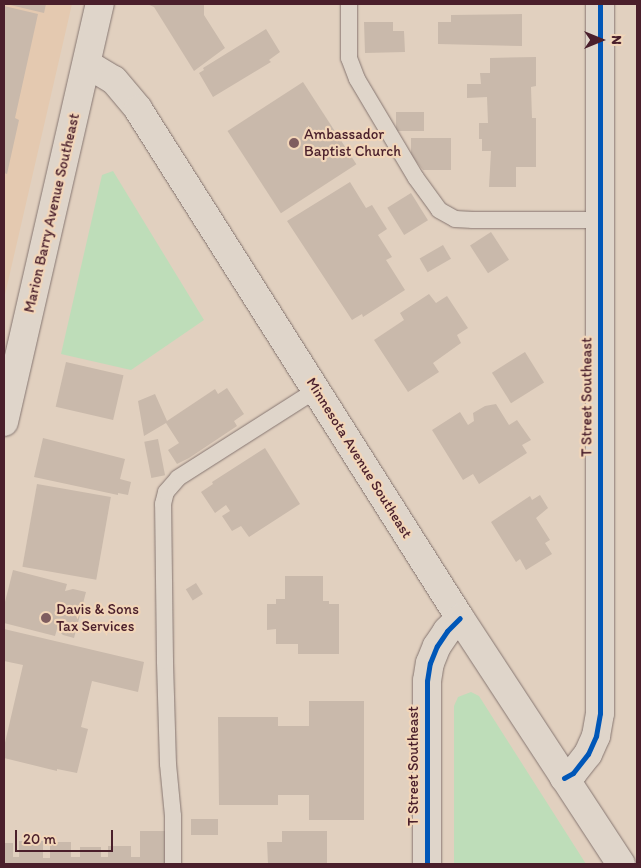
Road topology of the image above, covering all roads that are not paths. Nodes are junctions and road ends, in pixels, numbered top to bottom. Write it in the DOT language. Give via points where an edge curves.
graph roads {
  1 [pos="100,4"];
  2 [pos="349,4"];
  3 [pos="600,4"];
  4 [pos="87,64"];
  5 [pos="599,220"];
  6 [pos="316,390"];
  7 [pos="4,422"];
  8 [pos="460,618"];
  9 [pos="564,778"];
  10 [pos="173,864"];
  11 [pos="427,864"];
  12 [pos="621,864"];
  1 -- 4 [label="main road, Marion Barry Avenue Southeast"];
  2 -- 5 [label="lane" via="349,58 357,79 416,178 439,210 455,219"];
  3 -- 5 [label="main road, T Street Southeast"];
  4 -- 6 [label="main road, Minnesota Avenue Southeast" via="105,73 130,97"];
  4 -- 7 [label="main road, Marion Barry Avenue Southeast"];
  5 -- 9 [label="main road, T Street Southeast" via="600,713 596,736 588,754 573,773"];
  6 -- 8 [label="main road, Minnesota Avenue Southeast"];
  6 -- 10 [label="lane" via="178,478 166,492 163,504 165,661"];
  8 -- 9 [label="main road, Minnesota Avenue Southeast"];
  8 -- 11 [label="main road, T Street Southeast" via="437,646 427,681"];
  9 -- 12 [label="main road, Minnesota Avenue Southeast"];
}
